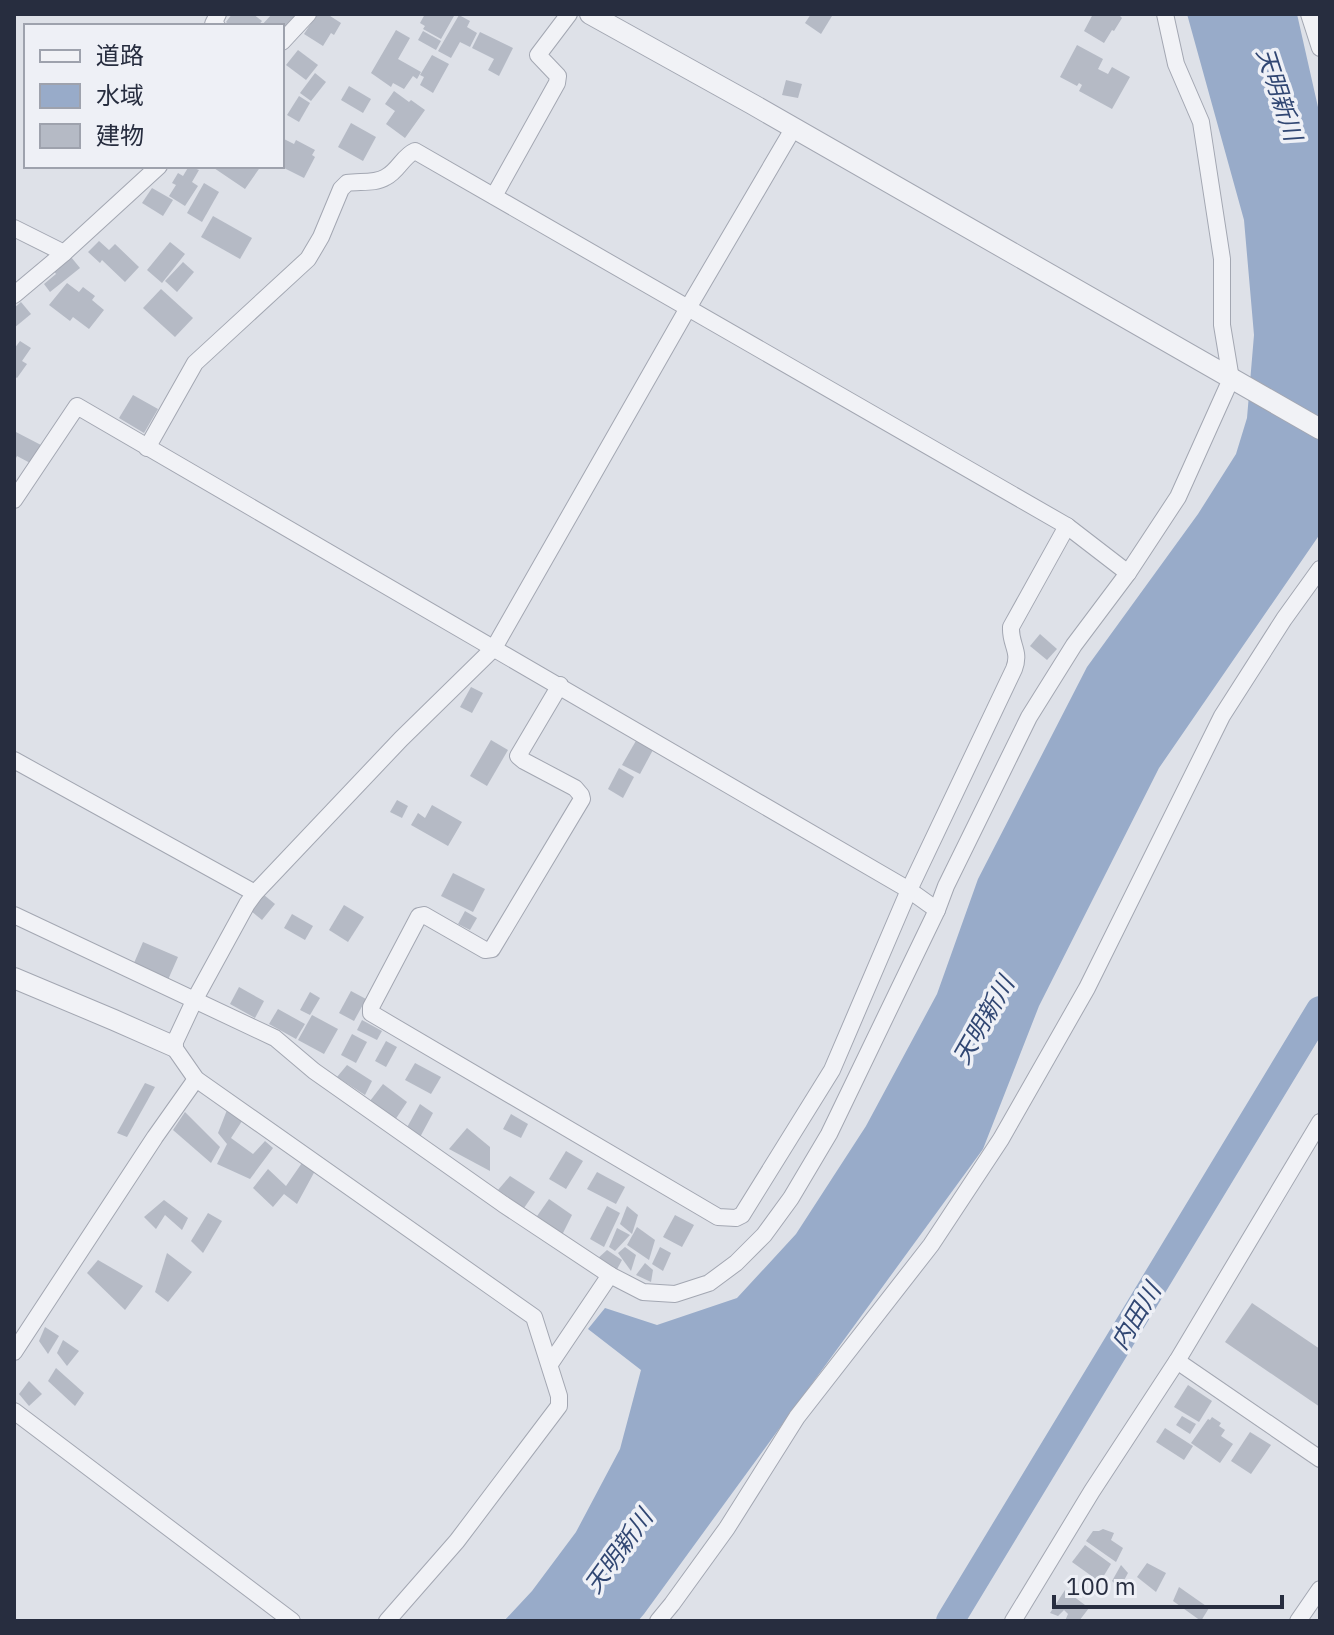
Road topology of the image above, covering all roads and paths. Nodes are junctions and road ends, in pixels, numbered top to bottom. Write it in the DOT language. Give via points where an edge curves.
graph roads {
  1 [pos="308,14"];
  2 [pos="569,14"];
  3 [pos="590,14"];
  4 [pos="1165,14"];
  5 [pos="1309,14"];
  6 [pos="284,40"];
  7 [pos="1319,43"];
  8 [pos="793,129"];
  9 [pos="157,168"];
  10 [pos="494,196"];
  11 [pos="14,228"];
  12 [pos="64,253"];
  13 [pos="14,295"];
  14 [pos="688,308"];
  15 [pos="1231,379"];
  16 [pos="1320,429"];
  17 [pos="147,448"];
  18 [pos="14,500"];
  19 [pos="1067,526"];
  20 [pos="1320,569"];
  21 [pos="1128,573"];
  22 [pos="494,648"];
  23 [pos="560,685"];
  24 [pos="14,760"];
  25 [pos="909,890"];
  26 [pos="255,893"];
  27 [pos="937,910"];
  28 [pos="14,915"];
  29 [pos="14,978"];
  30 [pos="194,1001"];
  31 [pos="173,1046"];
  32 [pos="196,1079"];
  33 [pos="1320,1122"];
  34 [pos="610,1275"];
  35 [pos="14,1352"];
  36 [pos="1177,1361"];
  37 [pos="550,1364"];
  38 [pos="14,1411"];
  39 [pos="1320,1459"];
  40 [pos="1320,1589"];
  41 [pos="292,1621"];
  42 [pos="387,1621"];
  43 [pos="658,1621"];
  44 [pos="1013,1621"];
  45 [pos="1298,1621"];
  1 -- 6 [label="street"];
  2 -- 10 [label="street" via="538,55 558,76 557,83"];
  3 -- 8 [label="street"];
  4 -- 15 [label="street" via="1176,64 1201,122 1222,259 1222,325"];
  5 -- 7 [label="street"];
  8 -- 14 [label="street"];
  8 -- 15 [label="street"];
  9 -- 12 [label="street"];
  10 -- 14 [label="street"];
  10 -- 17 [label="street" via="415,151 389,176 347,183 308,259 195,363"];
  11 -- 12 [label="street"];
  12 -- 13 [label="street"];
  14 -- 19 [label="street"];
  14 -- 22 [label="street"];
  15 -- 16 [label="street"];
  15 -- 21 [label="street" via="1178,497"];
  17 -- 18 [label="street" via="77,406"];
  17 -- 22 [label="street"];
  19 -- 21 [label="street"];
  19 -- 25 [label="street" via="1011,627 1018,661"];
  20 -- 43 [label="street" via="1222,716 1087,988 1001,1139 931,1245 797,1417 727,1528"];
  21 -- 27 [label="street" via="1029,717"];
  22 -- 23 [label="street"];
  22 -- 26 [label="street"];
  23 -- 25 [label="street"];
  23 -- 25 [label="street" via="518,756 575,788 582,799 492,949 419,916 371,1007 375,1017 718,1217 736,1218 832,1070"];
  24 -- 26 [label="street"];
  25 -- 27 [label="street"];
  26 -- 30 [label="street"];
  27 -- 34 [label="street" via="829,1134 764,1235 709,1283 675,1294 643,1292"];
  28 -- 30 [label="street"];
  29 -- 31 [label="street"];
  30 -- 31 [label="street"];
  30 -- 34 [label="street" via="275,1038 314,1071"];
  31 -- 32 [label="street"];
  32 -- 35 [label="street"];
  32 -- 37 [label="street" via="534,1317"];
  33 -- 36 [label="street"];
  34 -- 37 [label="street"];
  36 -- 39 [label="street"];
  36 -- 44 [label="street"];
  37 -- 42 [label="street" via="559,1396 556,1412 457,1541"];
  38 -- 41 [label="street"];
  40 -- 45 [label="street"];
}
